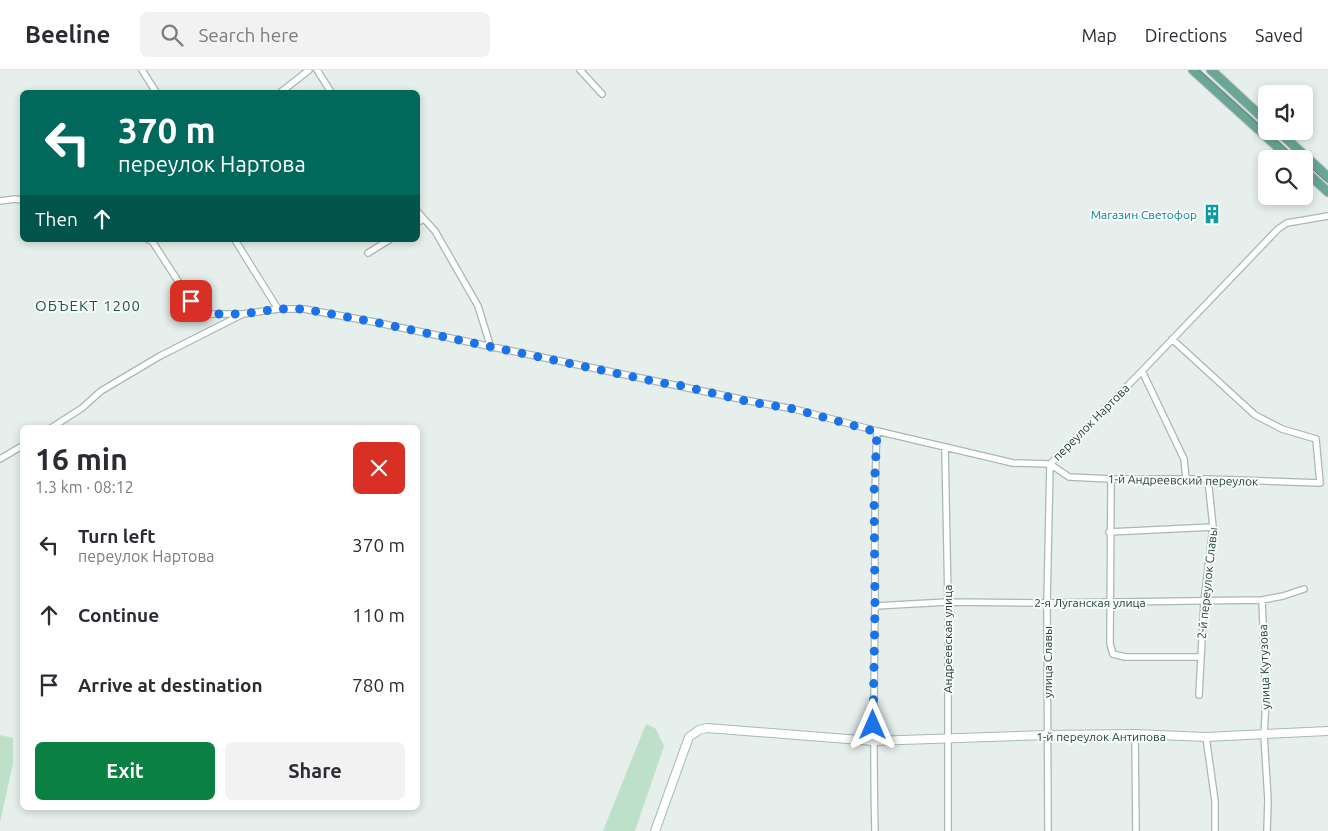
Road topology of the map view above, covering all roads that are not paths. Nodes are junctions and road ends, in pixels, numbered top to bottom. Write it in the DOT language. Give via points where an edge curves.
graph roads {
  1 [pos="142,70"];
  2 [pos="309,70"];
  3 [pos="317,70"];
  4 [pos="580,70"];
  5 [pos="1193,70"];
  6 [pos="1211,70"];
  7 [pos="155,90"];
  8 [pos="284,90"];
  9 [pos="330,90"];
  10 [pos="602,94"];
  11 [pos="1258,114"];
  12 [pos="1288,140"];
  13 [pos="1281,150"];
  14 [pos="1328,177"];
  15 [pos="1313,178"];
  16 [pos="1328,192"];
  17 [pos="20,200"];
  18 [pos="0,202"];
  19 [pos="420,214"];
  20 [pos="1328,216"];
  21 [pos="424,218"];
  22 [pos="420,221"];
  23 [pos="153,242"];
  24 [pos="236,242"];
  25 [pos="386,242"];
  26 [pos="368,253"];
  27 [pos="278,309"];
  28 [pos="242,314"];
  29 [pos="1172,339"];
  30 [pos="491,348"];
  31 [pos="1142,371"];
  32 [pos="56,425"];
  33 [pos="877,432"];
  34 [pos="20,447"];
  35 [pos="945,447"];
  36 [pos="0,459"];
  37 [pos="1050,464"];
  38 [pos="1186,479"];
  39 [pos="1208,479"];
  40 [pos="1111,480"];
  41 [pos="1213,527"];
  42 [pos="1110,532"];
  43 [pos="1304,589"];
  44 [pos="1262,600"];
  45 [pos="1204,601"];
  46 [pos="948,602"];
  47 [pos="1110,602"];
  48 [pos="1047,603"];
  49 [pos="875,606"];
  50 [pos="1200,658"];
  51 [pos="1199,695"];
  52 [pos="1328,731"];
  53 [pos="1135,734"];
  54 [pos="1047,735"];
  55 [pos="1264,735"];
  56 [pos="1206,738"];
  57 [pos="947,739"];
  58 [pos="873,741"];
  59 [pos="655,831"];
  60 [pos="875,831"];
  61 [pos="948,831"];
  62 [pos="1048,831"];
  63 [pos="1136,831"];
  64 [pos="1215,831"];
  65 [pos="1267,831"];
  1 -- 7 [label="street"];
  2 -- 8 [label="street"];
  3 -- 9 [label="street"];
  4 -- 10 [label="street"];
  5 -- 13 [label="main road"];
  6 -- 11 [label="main road"];
  12 -- 14 [label="main road"];
  15 -- 16 [label="main road"];
  17 -- 18 [label="street"];
  19 -- 21 [label="street"];
  20 -- 29 [label="street, переулок Нартова" via="1278,228"];
  21 -- 22 [label="street"];
  21 -- 30 [label="street" via="435,231 478,306"];
  23 -- 28 [label="street" via="198,308 209,314"];
  24 -- 27 [label="street"];
  25 -- 26 [label="street"];
  27 -- 28 [label="street, переулок Нартова"];
  27 -- 30 [label="street, переулок Нартова" via="304,309"];
  28 -- 32 [label="street" via="101,391"];
  29 -- 31 [label="street, переулок Нартова"];
  29 -- 39 [label="street, 1-й Андреевский переулок" via="1255,415 1282,429 1316,439 1320,483"];
  30 -- 33 [label="street, переулок Нартова" via="794,409"];
  31 -- 37 [label="street, переулок Нартова"];
  31 -- 38 [label="street" via="1184,459"];
  33 -- 35 [label="street, переулок Нартова"];
  33 -- 49 [label="street"];
  34 -- 36 [label="street"];
  35 -- 37 [label="street, переулок Нартова" via="1013,463"];
  35 -- 46 [label="street, Андреевская улица"];
  37 -- 40 [label="street, 1-й Андреевский переулок" via="1069,477"];
  37 -- 48 [label="street, улица Славы"];
  38 -- 39 [label="street, 1-й Андреевский переулок"];
  38 -- 40 [label="street, 1-й Андреевский переулок"];
  39 -- 41 [label="street, 2-й переулок Славы"];
  40 -- 42 [label="street"];
  41 -- 42 [label="street"];
  41 -- 45 [label="street, 2-й переулок Славы"];
  42 -- 47 [label="street"];
  43 -- 44 [label="street, 2-я Луганская улица"];
  44 -- 45 [label="street, 2-я Луганская улица"];
  44 -- 55 [label="street, улица Кутузова" via="1266,701"];
  45 -- 47 [label="street, 2-я Луганская улица"];
  45 -- 50 [label="street, 2-й переулок Славы"];
  46 -- 48 [label="street, 2-я Луганская улица"];
  46 -- 49 [label="street, 2-я Луганская улица"];
  46 -- 57 [label="street, Андреевская улица"];
  47 -- 48 [label="street, 2-я Луганская улица"];
  47 -- 50 [label="street" via="1113,654"];
  48 -- 54 [label="street, улица Славы"];
  49 -- 58 [label="street"];
  50 -- 51 [label="street, 2-й переулок Славы"];
  52 -- 55 [label="main road, 1-й переулок Антипова"];
  53 -- 54 [label="main road, 1-й переулок Антипова"];
  53 -- 56 [label="main road, 1-й переулок Антипова"];
  53 -- 63 [label="street"];
  54 -- 57 [label="main road, 1-й переулок Антипова"];
  54 -- 62 [label="street, улица Славы"];
  55 -- 56 [label="main road, 1-й переулок Антипова"];
  55 -- 65 [label="street, улица Кутузова"];
  56 -- 64 [label="street"];
  57 -- 58 [label="main road, 1-й переулок Антипова"];
  57 -- 61 [label="street, Андреевская улица"];
  58 -- 59 [label="main road, 1-й переулок Антипова" via="708,728 693,733 686,743"];
  58 -- 60 [label="street"];
}
